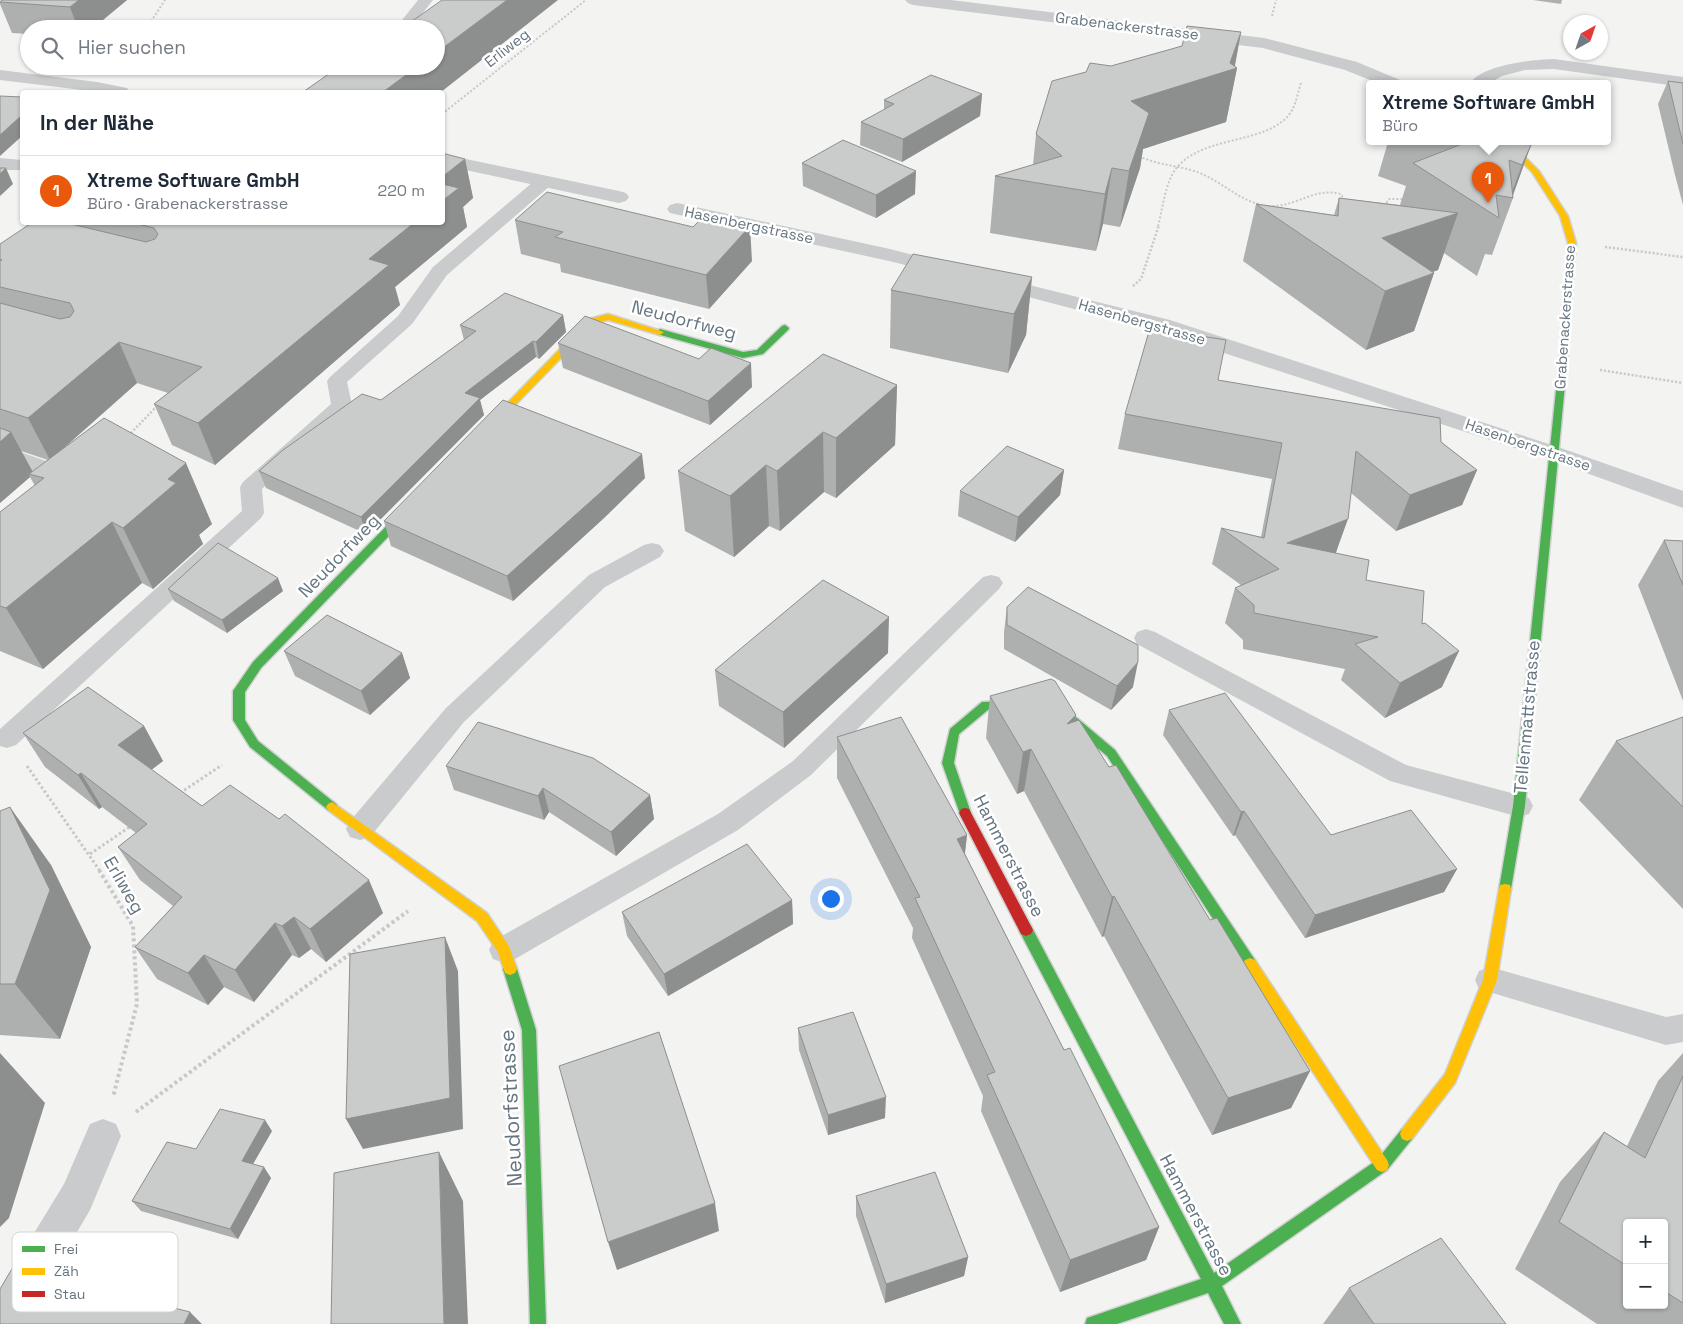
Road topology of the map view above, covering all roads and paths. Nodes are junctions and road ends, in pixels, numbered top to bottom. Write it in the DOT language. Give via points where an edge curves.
graph roads {
  1 [pos="165,0"];
  2 [pos="426,0"];
  3 [pos="586,0"];
  4 [pos="913,0"];
  5 [pos="151,20"];
  6 [pos="409,20"];
  7 [pos="1351,66"];
  8 [pos="0,75"];
  9 [pos="1384,80"];
  10 [pos="1484,80"];
  11 [pos="1683,82"];
  12 [pos="111,90"];
  13 [pos="445,112"];
  14 [pos="1509,145"];
  15 [pos="1135,153"];
  16 [pos="445,160"];
  17 [pos="0,164"];
  18 [pos="20,165"];
  19 [pos="1178,167"];
  20 [pos="545,181"];
  21 [pos="619,197"];
  22 [pos="1414,200"];
  23 [pos="1349,208"];
  24 [pos="677,209"];
  25 [pos="1379,213"];
  26 [pos="1572,243"];
  27 [pos="1683,257"];
  28 [pos="1107,311"];
  29 [pos="785,328"];
  30 [pos="1564,365"];
  31 [pos="1683,383"];
  32 [pos="160,402"];
  33 [pos="480,436"];
  34 [pos="127,438"];
  35 [pos="0,452"];
  36 [pos="1553,453"];
  37 [pos="47,469"];
  38 [pos="424,493"];
  39 [pos="1683,500"];
  40 [pos="652,550"];
  41 [pos="991,583"];
  42 [pos="1146,638"];
  43 [pos="7,738"];
  44 [pos="254,744"];
  45 [pos="172,799"];
  46 [pos="1519,806"];
  47 [pos="139,821"];
  48 [pos="360,828"];
  49 [pos="90,854"];
  50 [pos="439,887"];
  51 [pos="504,950"];
  52 [pos="1490,980"];
  53 [pos="1683,1028"];
  54 [pos="103,1136"];
  55 [pos="1382,1165"];
  56 [pos="56,1232"];
  57 [pos="1213,1283"];
  58 [pos="12,1306"];
  59 [pos="1,1324"];
  60 [pos="538,1324"];
  61 [pos="1093,1324"];
  62 [pos="1232,1324"];
  1 -- 5 [label="path"];
  2 -- 6 [label="lane"];
  3 -- 13 [label="path, Erliweg"];
  4 -- 7 [label="street, Grabenackerstrasse" via="1264,43"];
  7 -- 9 [label="street, Grabenackerstrasse"];
  7 -- 19 [label="path" via="1301,84 1291,112 1275,126 1208,148 1185,158"];
  8 -- 12 [label="street"];
  10 -- 11 [label="lane" via="1524,65 1554,64"];
  14 -- 26 [label="street, Grabenackerstrasse" via="1545,186 1564,216"];
  15 -- 19 [label="path" via="1147,161"];
  16 -- 20 [label="street"];
  17 -- 18 [label="street"];
  19 -- 23 [label="path" via="1197,171 1259,203 1275,206 1331,190 1341,194"];
  19 -- 28 [label="path" via="1172,175 1141,279"];
  20 -- 21 [label="street"];
  20 -- 43 [label="lane" via="440,271 405,320 336,382 342,405 251,487 253,512"];
  22 -- 25 [label="path" via="1389,199"];
  24 -- 28 [label="street, Hasenbergstrasse" via="890,255"];
  26 -- 27 [label="path"];
  26 -- 30 [label="street, Grabenackerstrasse"];
  28 -- 36 [label="street, Hasenbergstrasse" via="1162,325"];
  29 -- 33 [label="street, Neudorfweg" via="760,352 743,355 608,317 592,321"];
  30 -- 31 [label="path"];
  30 -- 36 [label="street, Grabenackerstrasse"];
  32 -- 34 [label="path"];
  35 -- 37 [label="street"];
  36 -- 39 [label="street, Hasenbergstrasse"];
  36 -- 46 [label="street, Tellenmattstrasse"];
  38 -- 44 [label="street, Neudorfweg" via="257,665 239,690 239,720"];
  40 -- 48 [label="lane" via="597,580 462,709"];
  41 -- 51 [label="lane" via="802,768 728,822"];
  42 -- 46 [label="lane" via="1399,774"];
  43 -- 49 [label="path, Erliweg"];
  44 -- 45 [label="path"];
  44 -- 48 [label="street, Neudorfstrasse"];
  46 -- 52 [label="street, Tellenmattstrasse"];
  47 -- 49 [label="path"];
  48 -- 50 [label="street, Neudorfstrasse"];
  49 -- 54 [label="path, Erliweg" via="133,926 137,1004"];
  50 -- 51 [label="street, Neudorfstrasse" via="482,917"];
  50 -- 54 [label="path"];
  51 -- 60 [label="street, Neudorfstrasse" via="529,1030"];
  52 -- 53 [label="lane" via="1666,1031"];
  52 -- 55 [label="street, Tellenmattstrasse" via="1450,1078"];
  54 -- 56 [label="street" via="77,1197"];
  55 -- 57 [label="street, Tellenmattstrasse"];
  55 -- 57 [label="street, Hammerstrasse" via="1111,753 1073,721 1039,704 986,706 954,732 948,764 966,816"];
  57 -- 61 [label="street, Tellenmattstrasse"];
  57 -- 62 [label="street, Hammerstrasse"];
  58 -- 59 [label="street"];
}
